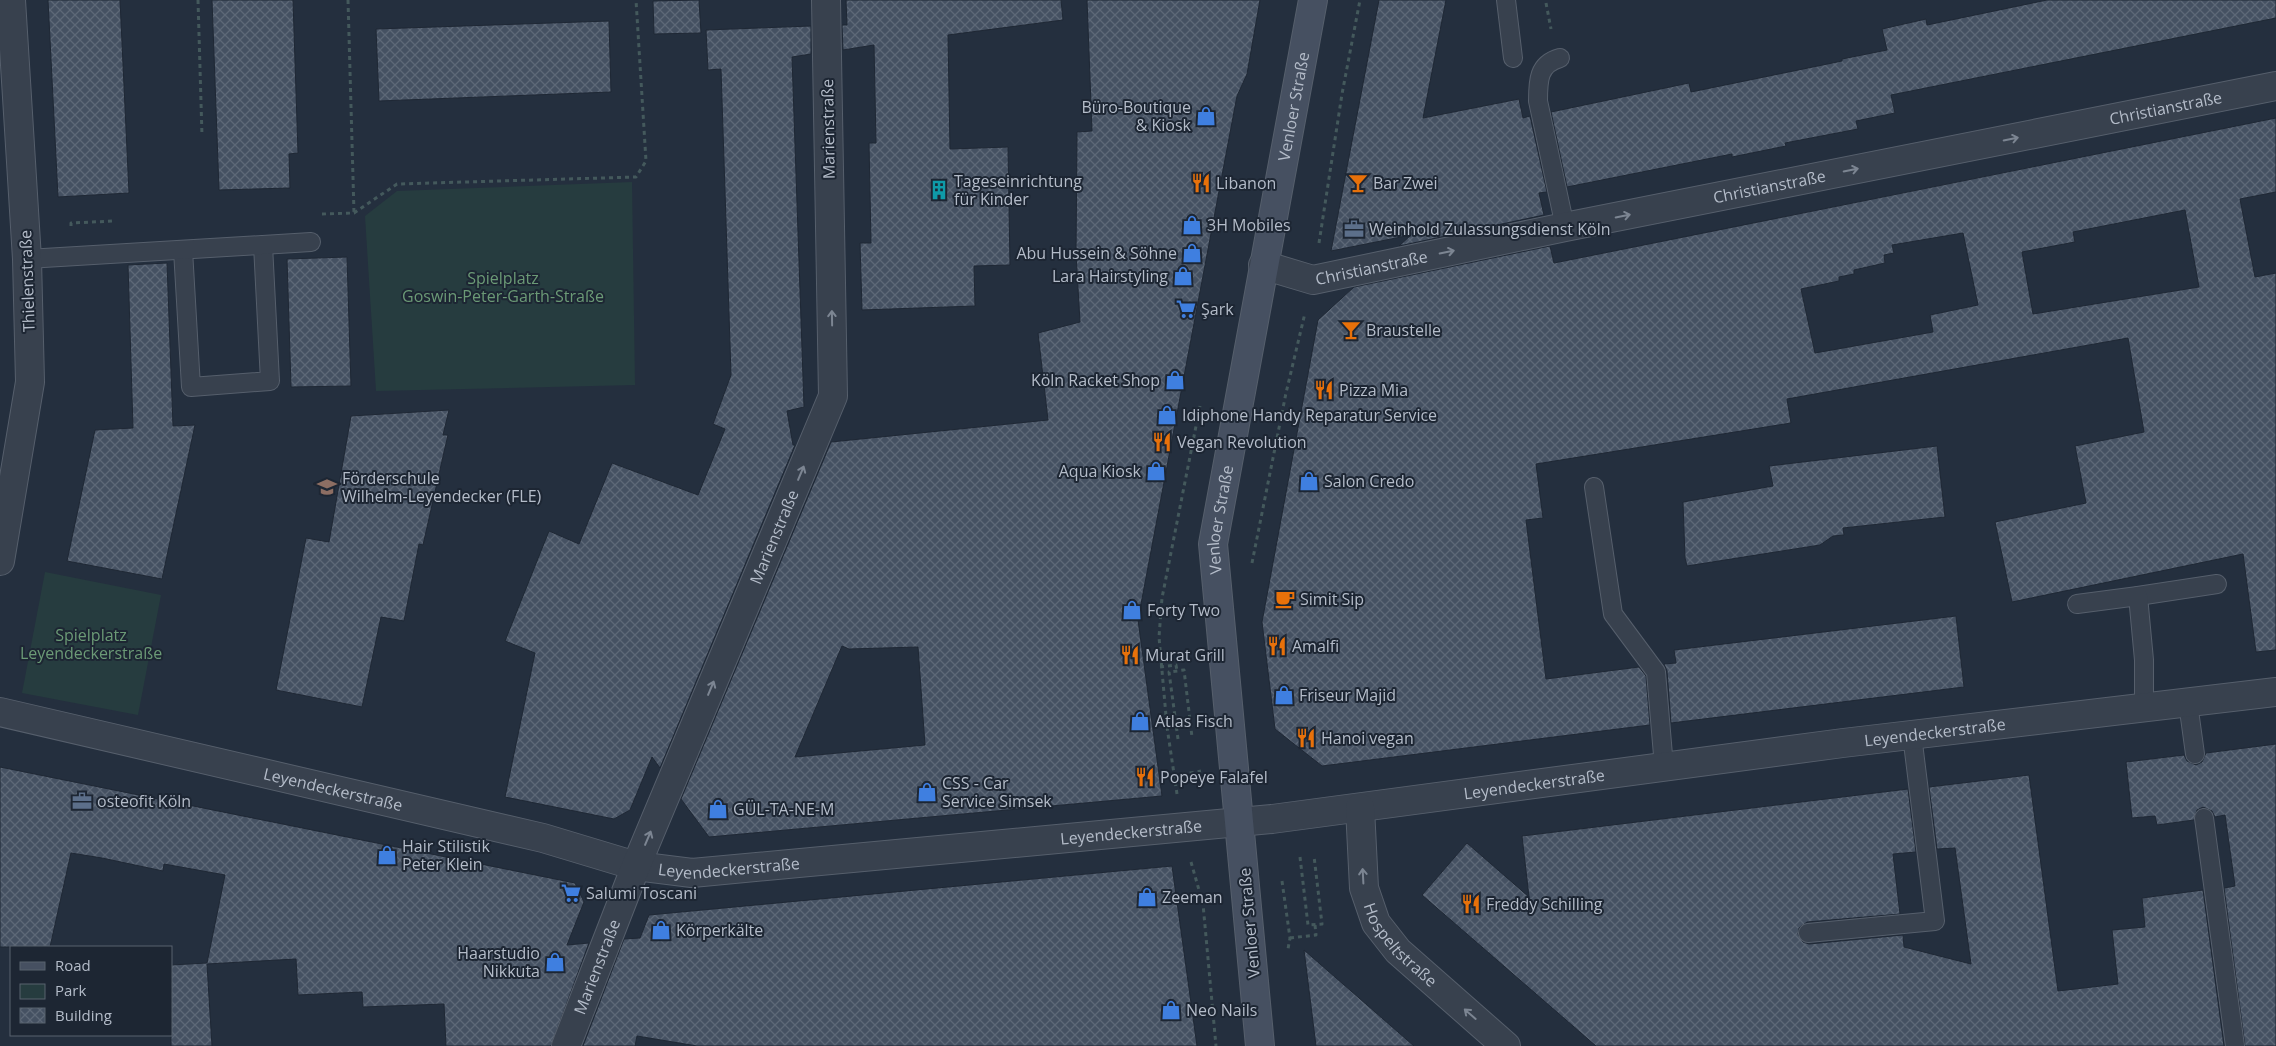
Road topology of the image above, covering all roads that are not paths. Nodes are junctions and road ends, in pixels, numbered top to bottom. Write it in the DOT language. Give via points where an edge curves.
graph roads {
  1 [pos="11,0"];
  2 [pos="826,0"];
  3 [pos="1312,0"];
  4 [pos="1506,0"];
  5 [pos="1512,58"];
  6 [pos="1560,58"];
  7 [pos="2276,86"];
  8 [pos="1565,227"];
  9 [pos="311,242"];
  10 [pos="262,245"];
  11 [pos="184,250"];
  12 [pos="27,259"];
  13 [pos="1263,265"];
  14 [pos="1594,487"];
  15 [pos="0,561"];
  16 [pos="2217,584"];
  17 [pos="2138,596"];
  18 [pos="2077,604"];
  19 [pos="2276,692"];
  20 [pos="2188,702"];
  21 [pos="2144,708"];
  22 [pos="0,712"];
  23 [pos="1912,735"];
  24 [pos="2195,754"];
  25 [pos="1664,767"];
  26 [pos="1360,808"];
  27 [pos="2204,818"];
  28 [pos="1239,822"];
  29 [pos="636,866"];
  30 [pos="1808,933"];
  31 [pos="566,1046"];
  32 [pos="1260,1046"];
  33 [pos="1506,1046"];
  34 [pos="2235,1046"];
  1 -- 12 [label="street, Thielenstraße"];
  29 -- 2 [label="street, Marienstraße, one-way" via="833,396"];
  3 -- 13 [label="main road, Venloer Straße"];
  4 -- 5 [label="lane"];
  6 -- 8 [label="lane" via="1542,70 1538,101"];
  8 -- 7 [label="street, Christianstraße, one-way"];
  13 -- 8 [label="street, Christianstraße, one-way" via="1313,280"];
  9 -- 10 [label="lane"];
  10 -- 11 [label="lane"];
  10 -- 11 [label="lane" via="270,381 191,387"];
  11 -- 12 [label="lane"];
  12 -- 15 [label="street, Thielenstraße" via="30,382"];
  13 -- 28 [label="main road, Venloer Straße" via="1213,544"];
  14 -- 25 [label="lane" via="1614,614 1656,672"];
  16 -- 17 [label="lane"];
  17 -- 18 [label="lane"];
  17 -- 21 [label="lane" via="2144,660"];
  19 -- 20 [label="street, Leyendeckerstraße"];
  20 -- 21 [label="street, Leyendeckerstraße"];
  20 -- 24 [label="lane"];
  21 -- 23 [label="street, Leyendeckerstraße"];
  22 -- 29 [label="street, Leyendeckerstraße" via="543,838"];
  23 -- 25 [label="street, Leyendeckerstraße"];
  23 -- 30 [label="lane" via="1934,921"];
  25 -- 26 [label="street, Leyendeckerstraße"];
  26 -- 28 [label="street, Leyendeckerstraße"];
  33 -- 26 [label="street, Hospeltstraße, one-way" via="1398,952 1376,923 1364,888"];
  27 -- 34 [label="lane"];
  28 -- 29 [label="street, Leyendeckerstraße" via="692,873"];
  28 -- 32 [label="main road, Venloer Straße"];
  29 -- 31 [label="street, Marienstraße"];
}
